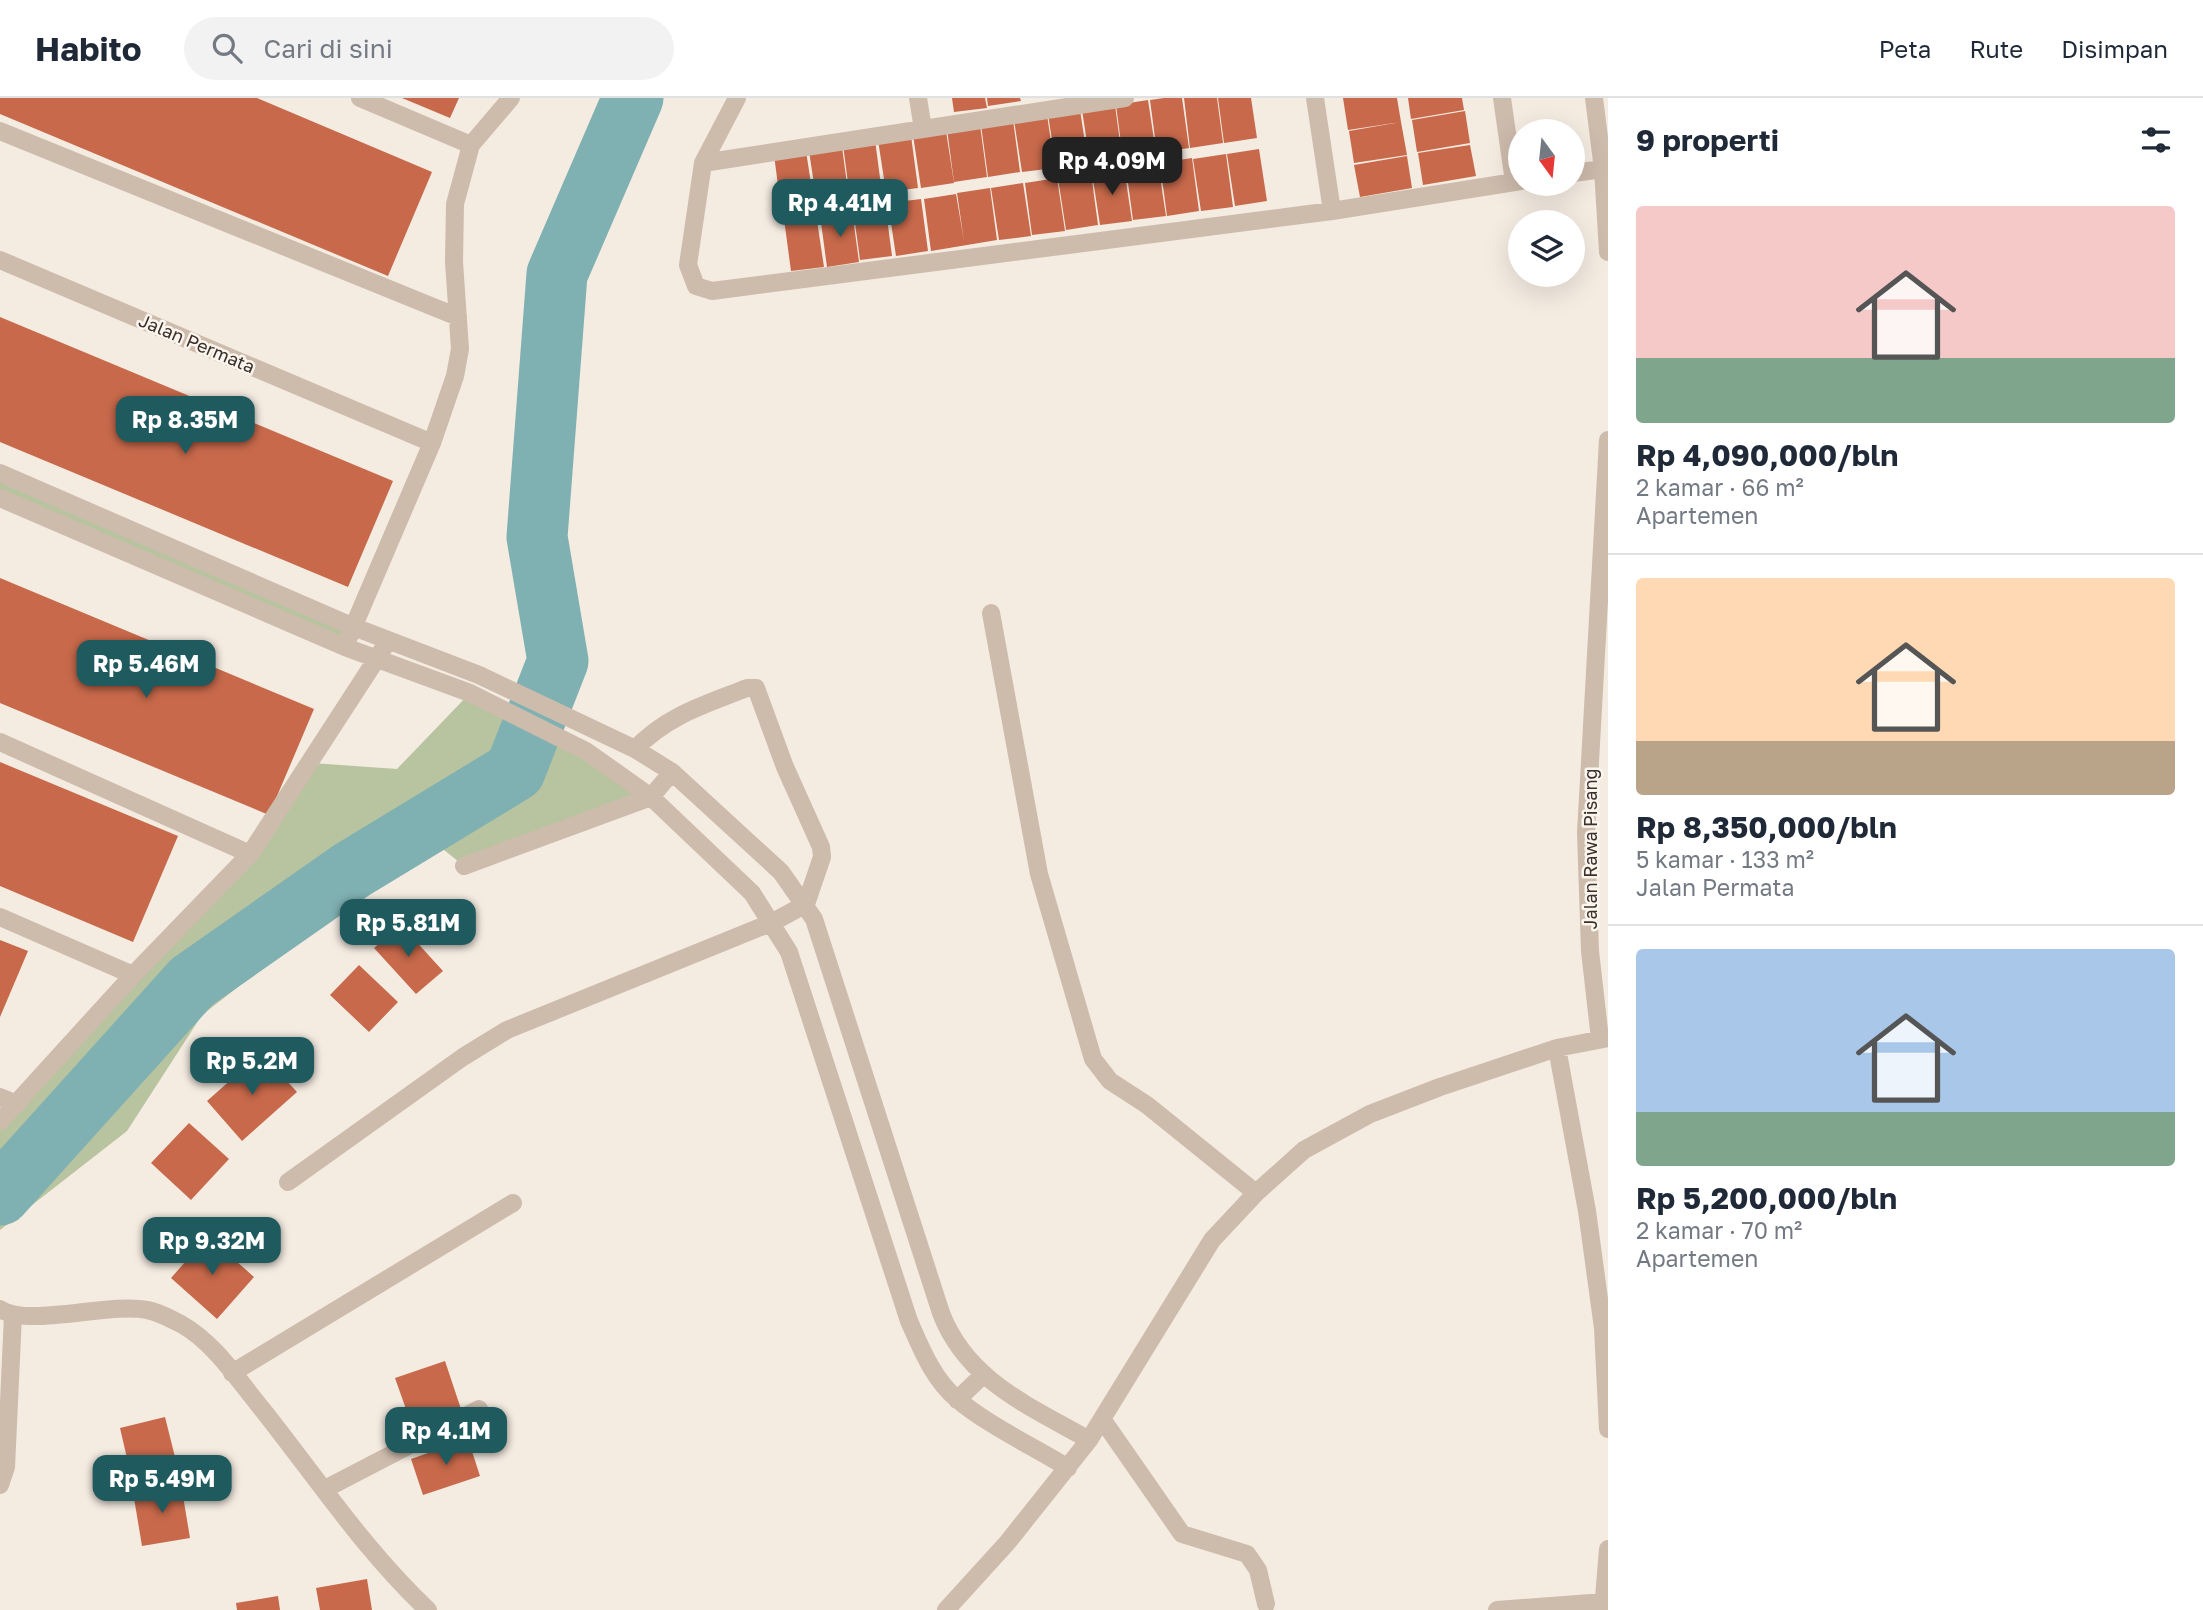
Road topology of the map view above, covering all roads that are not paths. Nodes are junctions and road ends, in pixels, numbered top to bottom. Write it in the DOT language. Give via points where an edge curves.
graph roads {
  1 [pos="360,98"];
  2 [pos="511,98"];
  3 [pos="737,98"];
  4 [pos="918,98"];
  5 [pos="1125,98"];
  6 [pos="1315,98"];
  7 [pos="1502,98"];
  8 [pos="1594,98"];
  9 [pos="923,129"];
  10 [pos="0,131"];
  11 [pos="1508,132"];
  12 [pos="471,145"];
  13 [pos="1604,157"];
  14 [pos="703,163"];
  15 [pos="1586,166"];
  16 [pos="1508,183"];
  17 [pos="1332,211"];
  18 [pos="1608,252"];
  19 [pos="0,260"];
  20 [pos="458,317"];
  21 [pos="1608,440"];
  22 [pos="432,443"];
  23 [pos="0,473"];
  24 [pos="0,498"];
  25 [pos="991,613"];
  26 [pos="354,627"];
  27 [pos="388,640"];
  28 [pos="345,647"];
  29 [pos="377,659"];
  30 [pos="0,742"];
  31 [pos="635,749"];
  32 [pos="672,772"];
  33 [pos="651,797"];
  34 [pos="250,853"];
  35 [pos="464,866"];
  36 [pos="806,904"];
  37 [pos="0,917"];
  38 [pos="773,922"];
  39 [pos="133,975"];
  40 [pos="1604,1038"];
  41 [pos="1557,1048"];
  42 [pos="8,1100"];
  43 [pos="0,1121"];
  44 [pos="288,1182"];
  45 [pos="1256,1193"];
  46 [pos="513,1203"];
  47 [pos="6,1312"];
  48 [pos="233,1373"];
  49 [pos="983,1375"];
  50 [pos="957,1400"];
  51 [pos="479,1409"];
  52 [pos="1102,1419"];
  53 [pos="1608,1429"];
  54 [pos="1089,1440"];
  55 [pos="1068,1468"];
  56 [pos="0,1485"];
  57 [pos="325,1489"];
  58 [pos="1608,1549"];
  59 [pos="1266,1604"];
  60 [pos="1603,1606"];
  61 [pos="428,1610"];
  62 [pos="946,1610"];
  63 [pos="1497,1610"];
  1 -- 12 [label="street"];
  2 -- 12 [label="street"];
  3 -- 14 [label="street"];
  4 -- 9 [label="street"];
  5 -- 9 [label="street"];
  6 -- 17 [label="street"];
  7 -- 11 [label="street"];
  8 -- 13 [label="street"];
  9 -- 14 [label="street"];
  10 -- 20 [label="street"];
  12 -- 20 [label="street" via="455,204"];
  13 -- 15 [label="street"];
  13 -- 18 [label="street"];
  14 -- 17 [label="street" via="688,265 696,286 712,291"];
  16 -- 17 [label="street"];
  19 -- 22 [label="street, Jalan Permata"];
  20 -- 22 [label="street" via="460,349 455,376"];
  21 -- 40 [label="street, Jalan Rawa Pisang" via="1586,833 1590,951"];
  22 -- 26 [label="street"];
  23 -- 26 [label="street"];
  24 -- 28 [label="street"];
  25 -- 45 [label="street" via="1039,874 1093,1059 1110,1081"];
  26 -- 27 [label="street"];
  26 -- 28 [label="street"];
  27 -- 29 [label="street"];
  27 -- 31 [label="street" via="479,675"];
  28 -- 29 [label="street"];
  29 -- 33 [label="street" via="470,693 586,751"];
  29 -- 34 [label="street"];
  30 -- 34 [label="street"];
  31 -- 32 [label="street"];
  31 -- 36 [label="street" via="670,719 756,688 821,847"];
  32 -- 33 [label="street"];
  32 -- 36 [label="street" via="782,872"];
  33 -- 35 [label="street"];
  33 -- 38 [label="street" via="752,893"];
  34 -- 39 [label="street"];
  36 -- 38 [label="street"];
  36 -- 49 [label="street" via="824,945 941,1313 961,1354"];
  37 -- 39 [label="street"];
  38 -- 44 [label="street" via="507,1030"];
  38 -- 50 [label="street" via="789,952 909,1321 928,1361"];
  39 -- 42 [label="street"];
  40 -- 41 [label="street"];
  41 -- 45 [label="street" via="1370,1114 1304,1150"];
  41 -- 53 [label="street" via="1603,1328"];
  42 -- 43 [label="street"];
  45 -- 52 [label="street" via="1212,1240"];
  46 -- 48 [label="street"];
  47 -- 48 [label="street" via="146,1310 168,1317 201,1338"];
  47 -- 56 [label="street" via="6,1466"];
  48 -- 57 [label="street"];
  49 -- 50 [label="street"];
  49 -- 54 [label="street"];
  50 -- 55 [label="street"];
  51 -- 57 [label="street"];
  52 -- 54 [label="street"];
  52 -- 59 [label="street" via="1182,1534 1254,1560"];
  54 -- 55 [label="street"];
  55 -- 62 [label="street"];
  57 -- 61 [label="street" via="395,1579"];
  58 -- 60 [label="street"];
  60 -- 63 [label="street"];
}
